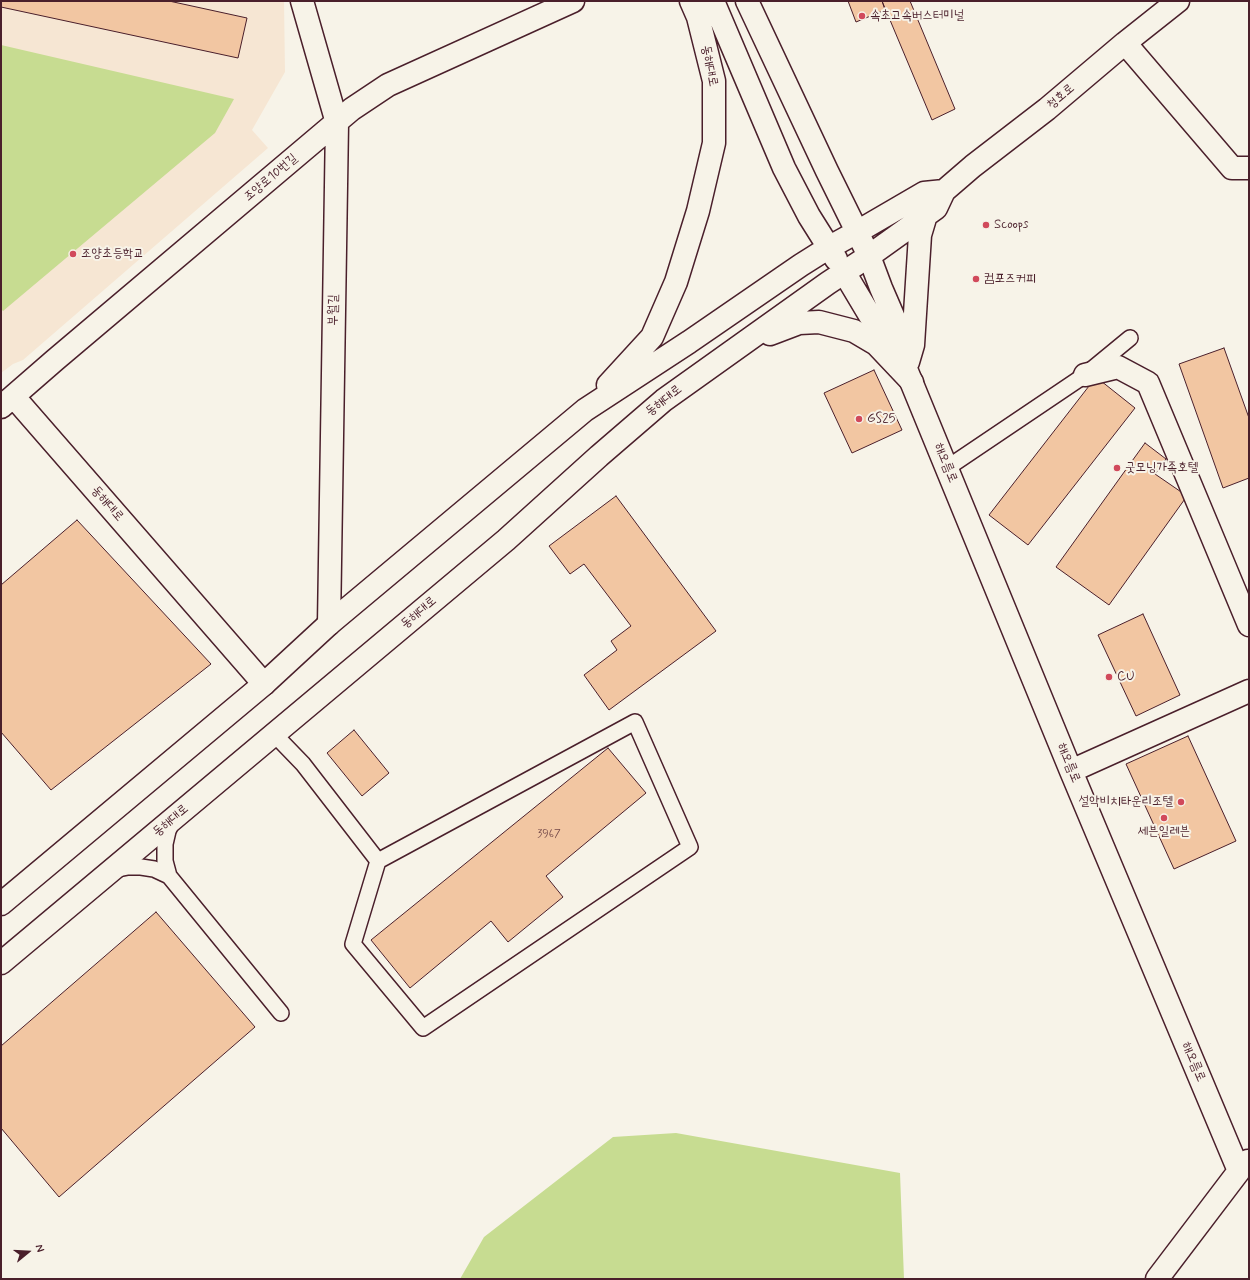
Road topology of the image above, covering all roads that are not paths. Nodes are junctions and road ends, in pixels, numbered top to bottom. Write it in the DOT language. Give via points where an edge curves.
graph roads {
  1 [pos="302,1"];
  2 [pos="573,1"];
  3 [pos="691,1"];
  4 [pos="713,1"];
  5 [pos="747,1"];
  6 [pos="1178,1"];
  7 [pos="1125,43"];
  8 [pos="336,123"];
  9 [pos="1249,168"];
  10 [pos="944,191"];
  11 [pos="926,215"];
  12 [pos="857,232"];
  13 [pos="828,248"];
  14 [pos="869,256"];
  15 [pos="844,272"];
  16 [pos="1130,338"];
  17 [pos="737,347"];
  18 [pos="906,368"];
  19 [pos="1085,375"];
  20 [pos="7,402"];
  21 [pos="585,410"];
  22 [pos="947,468"];
  23 [pos="329,624"];
  24 [pos="1249,625"];
  25 [pos="264,684"];
  26 [pos="1249,691"];
  27 [pos="274,734"];
  28 [pos="1071,771"];
  29 [pos="175,818"];
  30 [pos="378,861"];
  31 [pos="112,870"];
  32 [pos="169,876"];
  33 [pos="1,904"];
  34 [pos="1,963"];
  35 [pos="281,1013"];
  36 [pos="1246,1165"];
  37 [pos="1157,1279"];
  1 -- 8 [label="street, 부월길"];
  2 -- 8 [label="street, 조양로10번길" via="388,85"];
  3 -- 21 [label="street, 동해대로" via="698,17 714,81 714,143 698,212 676,282 652,338"];
  4 -- 13 [label="street, 동해대로" via="784,168"];
  5 -- 12 [label="street"];
  6 -- 7 [label="street, 청호로"];
  7 -- 9 [label="street" via="1232,168"];
  7 -- 10 [label="street, 청호로"];
  8 -- 20 [label="street, 조양로10번길"];
  8 -- 23 [label="street, 부월길"];
  10 -- 11 [label="street, 청호로" via="936,208"];
  10 -- 12 [label="street" via="924,193"];
  11 -- 14 [label="street, 청호로"];
  11 -- 18 [label="street" via="920,235 913,345"];
  12 -- 13 [label="street, 동해대로"];
  12 -- 14 [label="street"];
  13 -- 15 [label="street, 동해대로"];
  13 -- 21 [label="street, 동해대로"];
  14 -- 15 [label="street, 동해대로"];
  14 -- 18 [label="street, 해오름로" via="897,325"];
  15 -- 17 [label="street, 동해대로"];
  15 -- 18 [label="street, 해오름로" via="881,334"];
  16 -- 19 [label="lane"];
  17 -- 18 [label="street" via="799,322 819,322 854,331 876,344"];
  17 -- 27 [label="street, 동해대로" via="664,400 506,540"];
  18 -- 22 [label="street, 해오름로"];
  19 -- 22 [label="lane"];
  19 -- 24 [label="street" via="1118,367 1148,383"];
  20 -- 25 [label="street, 동해대로"];
  21 -- 23 [label="street, 동해대로"];
  22 -- 28 [label="street, 해오름로"];
  23 -- 25 [label="street, 동해대로"];
  25 -- 33 [label="street, 동해대로"];
  26 -- 28 [label="street"];
  27 -- 29 [label="street, 동해대로"];
  27 -- 30 [label="lane" via="303,764"];
  28 -- 36 [label="street, 해오름로"];
  29 -- 31 [label="street, 동해대로"];
  29 -- 32 [label="lane" via="165,844 165,861"];
  30 -- 30 [label="lane" via="353,944 423,1028 690,847 635,722"];
  31 -- 32 [label="lane" via="141,867 154,869"];
  31 -- 34 [label="street, 동해대로"];
  32 -- 35 [label="lane"];
  36 -- 37 [label="street"];
}
